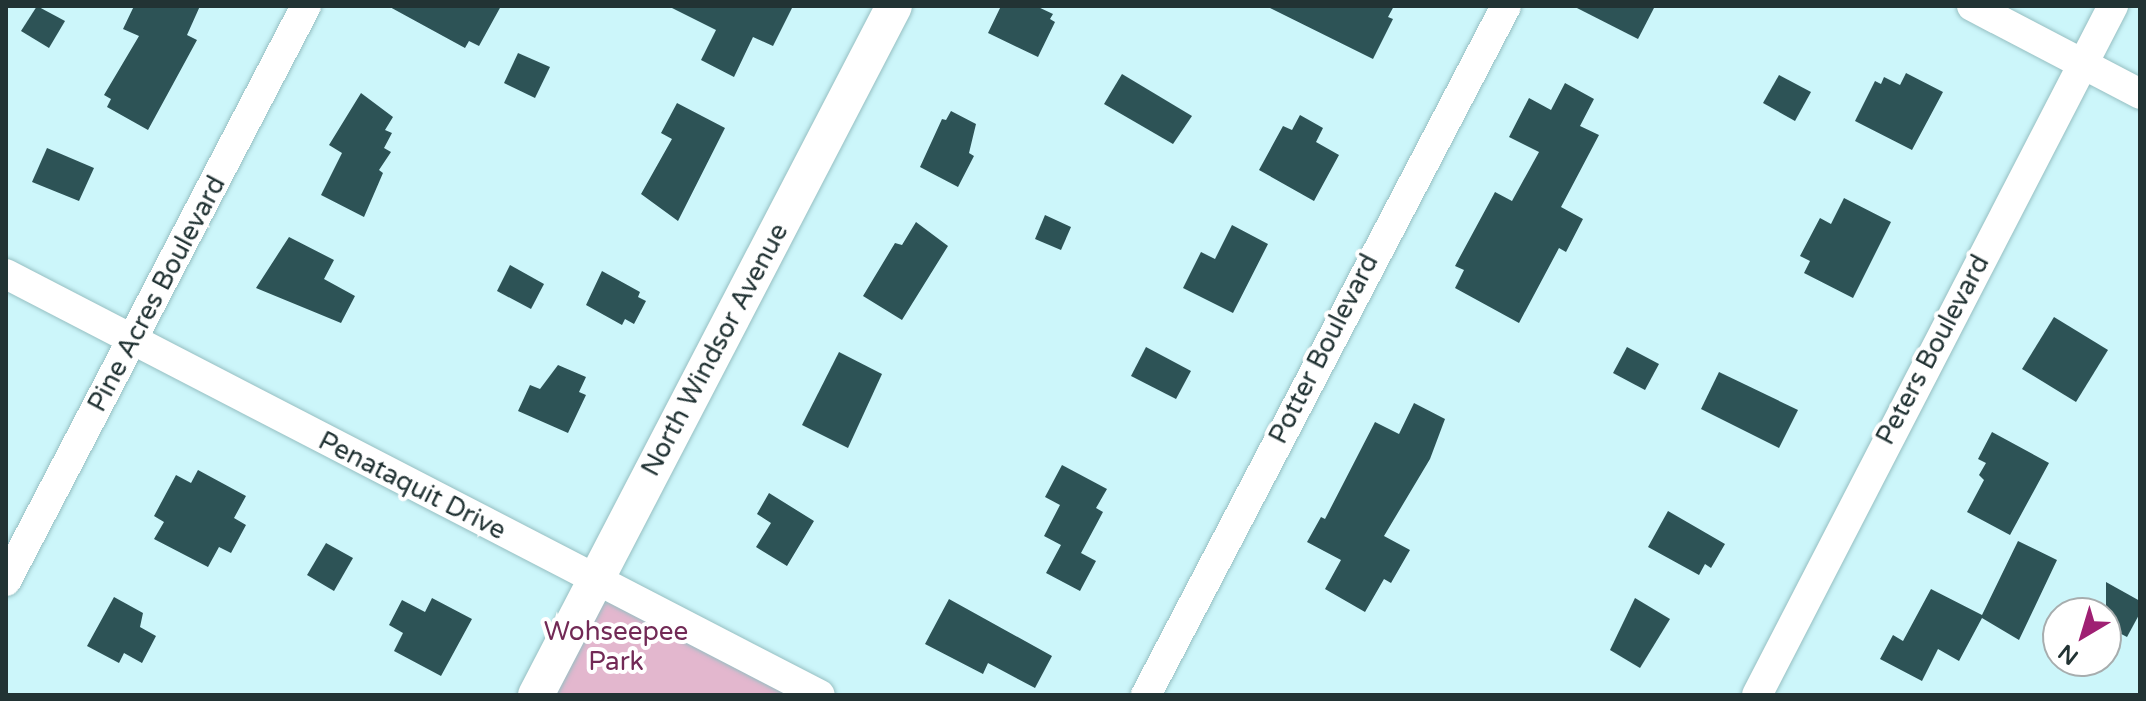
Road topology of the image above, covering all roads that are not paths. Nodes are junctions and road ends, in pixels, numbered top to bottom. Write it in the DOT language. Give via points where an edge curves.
graph roads {
  1 [pos="306,6"];
  2 [pos="894,6"];
  3 [pos="1506,6"];
  4 [pos="1972,6"];
  5 [pos="2113,6"];
  6 [pos="2083,65"];
  7 [pos="2140,94"];
  8 [pos="6,274"];
  9 [pos="131,343"];
  10 [pos="596,579"];
  11 [pos="6,581"];
  12 [pos="536,695"];
  13 [pos="820,695"];
  14 [pos="1146,695"];
  15 [pos="1757,695"];
  1 -- 9 [label="street, Pine Acres Boulevard"];
  2 -- 10 [label="street, North Windsor Avenue"];
  3 -- 14 [label="street, Potter Boulevard"];
  4 -- 6 [label="street"];
  5 -- 6 [label="street, Peters Boulevard"];
  6 -- 7 [label="street"];
  6 -- 15 [label="street, Peters Boulevard"];
  8 -- 9 [label="street, Penataquit Drive"];
  9 -- 10 [label="street, Penataquit Drive"];
  9 -- 11 [label="street, Pine Acres Boulevard"];
  10 -- 12 [label="street, North Windsor Avenue"];
  10 -- 13 [label="street, Penataquit Drive"];
}
